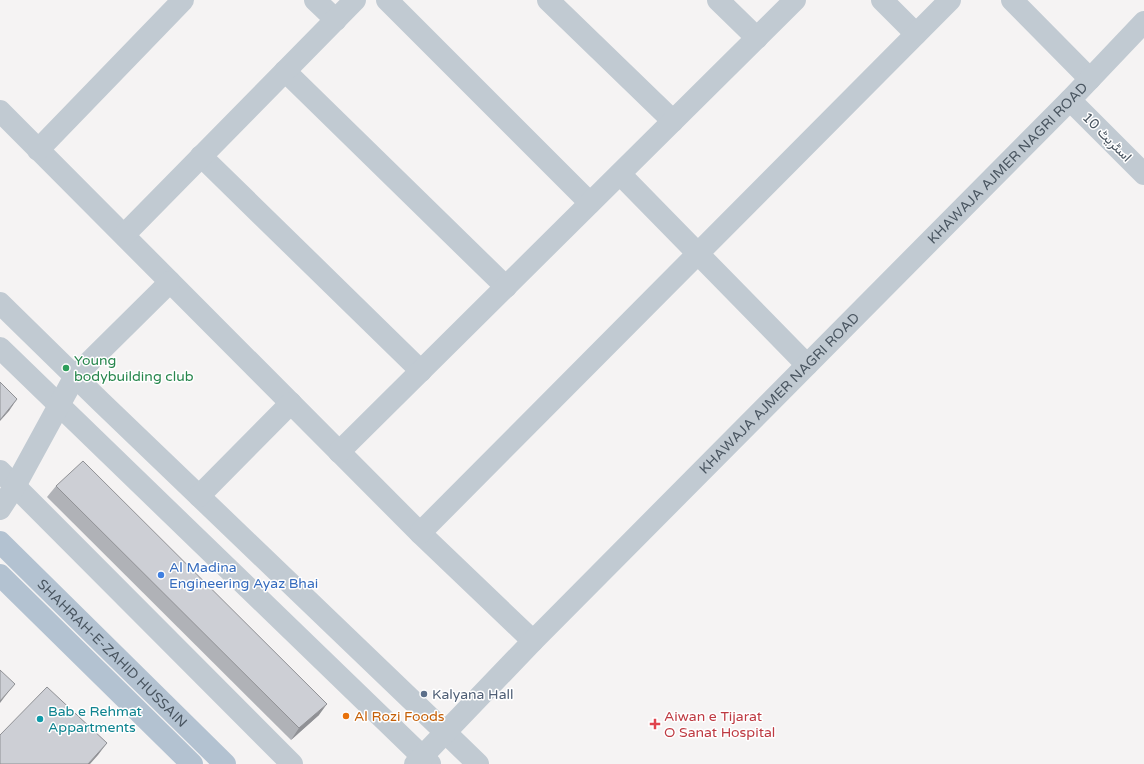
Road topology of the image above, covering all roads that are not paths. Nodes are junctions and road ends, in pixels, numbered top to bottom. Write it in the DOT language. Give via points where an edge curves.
graph roads {
  1 [pos="183,0"];
  2 [pos="315,0"];
  3 [pos="355,0"];
  4 [pos="387,0"];
  5 [pos="548,0"];
  6 [pos="718,0"];
  7 [pos="795,0"];
  8 [pos="882,0"];
  9 [pos="950,0"];
  10 [pos="1012,0"];
  11 [pos="336,20"];
  12 [pos="1144,22"];
  13 [pos="916,34"];
  14 [pos="757,38"];
  15 [pos="285,71"];
  16 [pos="1090,79"];
  17 [pos="1070,100"];
  18 [pos="0,111"];
  19 [pos="673,122"];
  20 [pos="38,150"];
  21 [pos="201,156"];
  22 [pos="620,174"];
  23 [pos="1144,174"];
  24 [pos="590,204"];
  25 [pos="124,235"];
  26 [pos="698,253"];
  27 [pos="170,282"];
  28 [pos="506,287"];
  29 [pos="0,303"];
  30 [pos="0,348"];
  31 [pos="807,365"];
  32 [pos="421,371"];
  33 [pos="75,376"];
  34 [pos="291,403"];
  35 [pos="59,405"];
  36 [pos="339,452"];
  37 [pos="7,479"];
  38 [pos="199,496"];
  39 [pos="0,509"];
  40 [pos="420,533"];
  41 [pos="0,542"];
  42 [pos="0,575"];
  43 [pos="533,641"];
  44 [pos="445,732"];
  45 [pos="423,762"];
  46 [pos="192,764"];
  47 [pos="225,764"];
  48 [pos="292,764"];
  49 [pos="478,764"];
  1 -- 20 [label="street"];
  2 -- 11 [label="street"];
  3 -- 11 [label="street"];
  4 -- 24 [label="street"];
  5 -- 19 [label="street"];
  6 -- 14 [label="street"];
  7 -- 14 [label="street"];
  8 -- 13 [label="street"];
  9 -- 13 [label="street"];
  10 -- 16 [label="street"];
  11 -- 15 [label="street"];
  12 -- 16 [label="street, KHAWAJA AJMER NAGRI ROAD"];
  13 -- 26 [label="street"];
  14 -- 19 [label="street"];
  15 -- 21 [label="street"];
  15 -- 28 [label="street"];
  16 -- 17 [label="street, KHAWAJA AJMER NAGRI ROAD"];
  17 -- 23 [label="street, اسٹریٹ 10"];
  17 -- 31 [label="street, KHAWAJA AJMER NAGRI ROAD"];
  18 -- 20 [label="street"];
  19 -- 22 [label="street"];
  20 -- 25 [label="street"];
  21 -- 25 [label="street"];
  21 -- 32 [label="street"];
  22 -- 24 [label="street"];
  22 -- 26 [label="street"];
  24 -- 28 [label="street"];
  25 -- 27 [label="street"];
  26 -- 31 [label="street"];
  26 -- 40 [label="street"];
  27 -- 33 [label="street"];
  27 -- 34 [label="street"];
  28 -- 32 [label="street"];
  29 -- 33 [label="street"];
  30 -- 35 [label="street"];
  31 -- 43 [label="street, KHAWAJA AJMER NAGRI ROAD"];
  32 -- 36 [label="street"];
  33 -- 35 [label="street"];
  33 -- 38 [label="street"];
  34 -- 36 [label="street"];
  34 -- 38 [label="street"];
  35 -- 37 [label="street"];
  35 -- 45 [label="street"];
  36 -- 40 [label="street"];
  37 -- 39 [label="street"];
  37 -- 48 [label="street"];
  38 -- 44 [label="street"];
  40 -- 43 [label="street"];
  41 -- 47 [label="main road, SHAHRAH-E-ZAHID HUSSAIN"];
  42 -- 46 [label="main road, SHAHRAH-E-ZAHID HUSSAIN"];
  43 -- 44 [label="street, KHAWAJA AJMER NAGRI ROAD"];
  44 -- 45 [label="street, KHAWAJA AJMER NAGRI ROAD"];
  44 -- 49 [label="street"];
}
